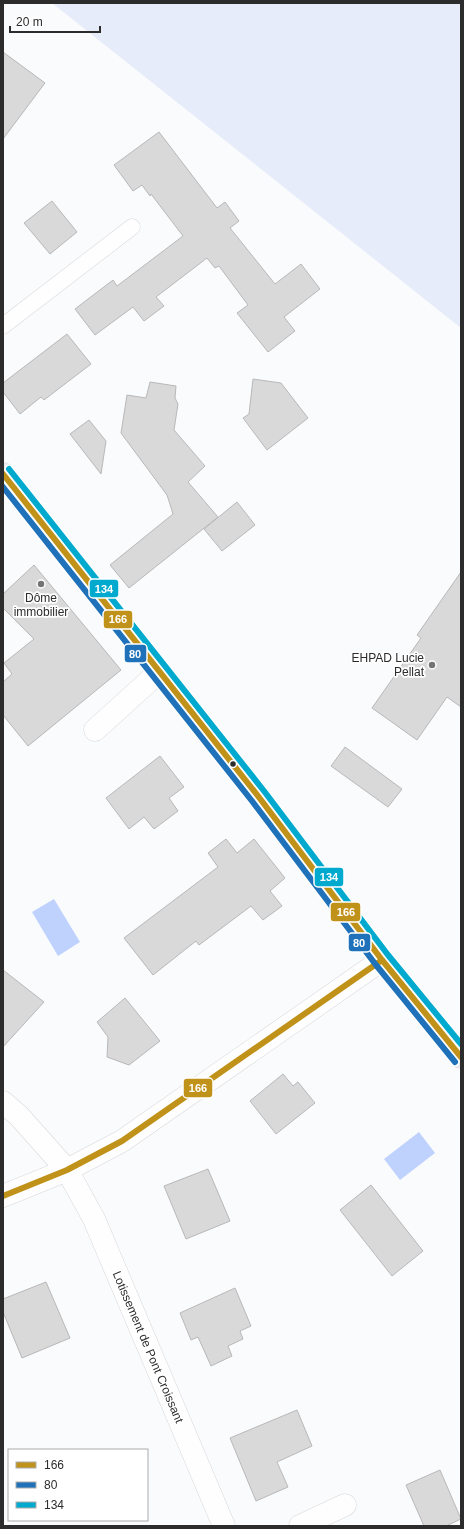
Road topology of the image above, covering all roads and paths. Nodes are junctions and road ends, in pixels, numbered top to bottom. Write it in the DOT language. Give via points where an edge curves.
graph roads {
  1 [pos="132,227"];
  2 [pos="3,326"];
  3 [pos="3,474"];
  4 [pos="159,672"];
  5 [pos="95,730"];
  6 [pos="382,960"];
  7 [pos="461,1057"];
  8 [pos="3,1102"];
  9 [pos="67,1170"];
  10 [pos="3,1196"];
  11 [pos="345,1505"];
  12 [pos="224,1526"];
  13 [pos="300,1526"];
  1 -- 2 [label="lane"];
  3 -- 4 [label="main road"];
  4 -- 5 [label="street"];
  4 -- 6 [label="main road" via="258,796"];
  6 -- 7 [label="main road"];
  6 -- 9 [label="street" via="122,1141"];
  8 -- 9 [label="street, Lotissement de Pont Croissant" via="19,1116"];
  9 -- 10 [label="street"];
  9 -- 12 [label="street, Lotissement de Pont Croissant" via="94,1219"];
  11 -- 13 [label="street"];
}
